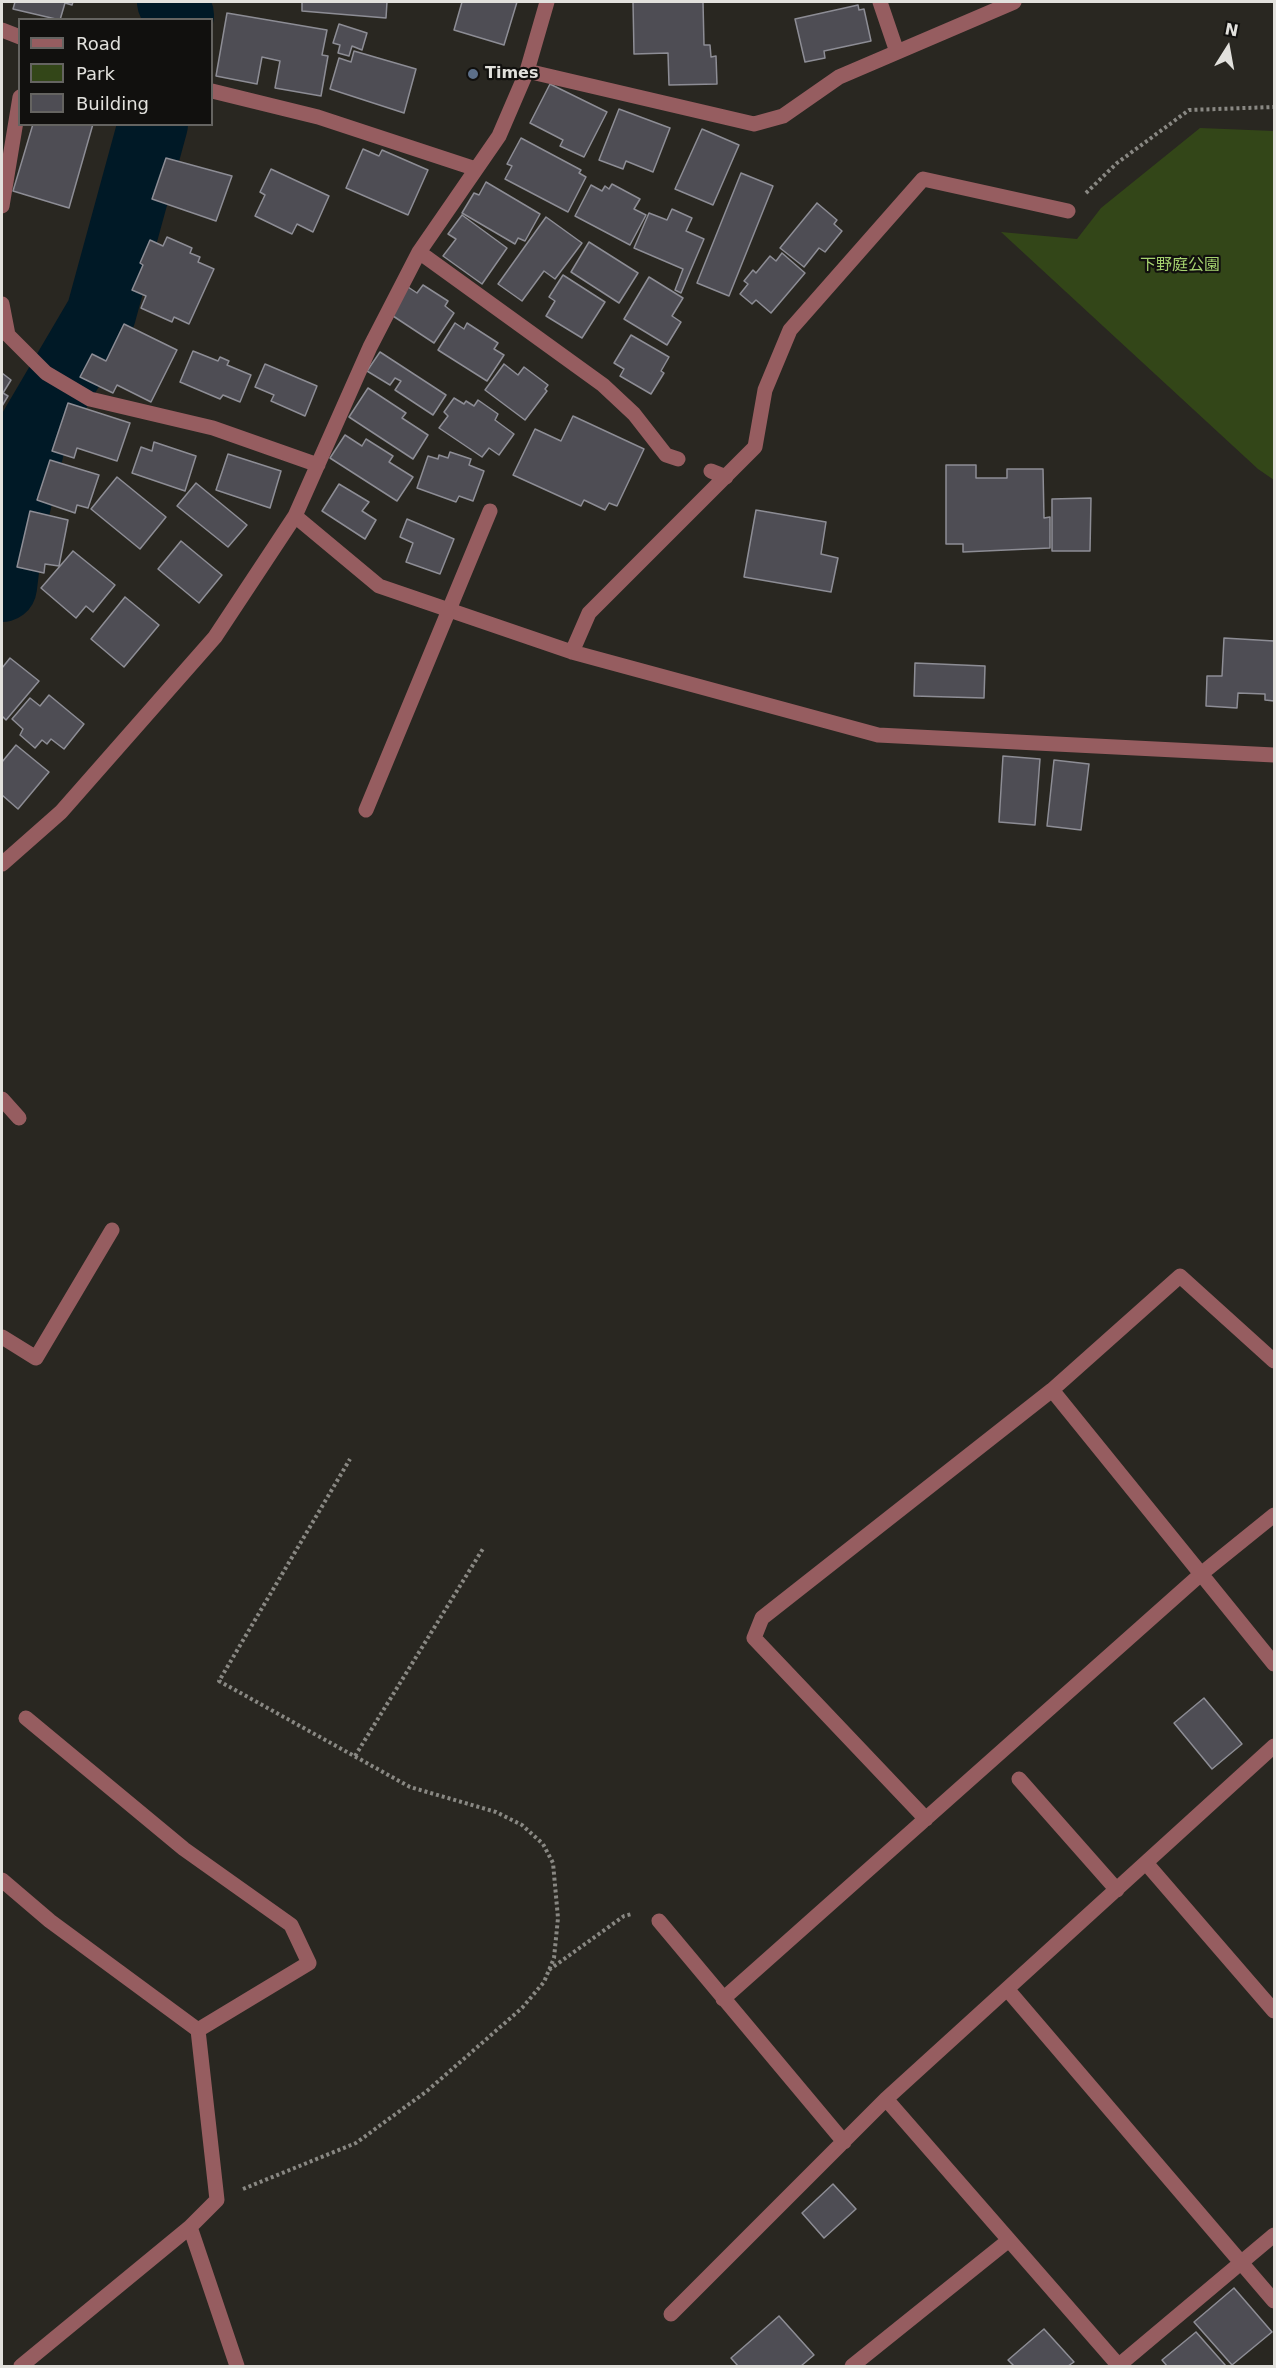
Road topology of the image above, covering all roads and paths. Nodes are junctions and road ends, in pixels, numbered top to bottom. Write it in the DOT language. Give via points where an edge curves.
graph roads {
  1 [pos="547,2"];
  2 [pos="880,2"];
  3 [pos="1014,2"];
  4 [pos="2,30"];
  5 [pos="18,37"];
  6 [pos="897,52"];
  7 [pos="527,71"];
  8 [pos="213,90"];
  9 [pos="1275,107"];
  10 [pos="18,109"];
  11 [pos="476,169"];
  12 [pos="2,206"];
  13 [pos="1068,211"];
  14 [pos="419,252"];
  15 [pos="2,304"];
  16 [pos="678,459"];
  17 [pos="318,465"];
  18 [pos="711,471"];
  19 [pos="726,477"];
  20 [pos="490,511"];
  21 [pos="295,516"];
  22 [pos="451,610"];
  23 [pos="572,652"];
  24 [pos="1275,755"];
  25 [pos="366,810"];
  26 [pos="2,864"];
  27 [pos="2,1098"];
  28 [pos="19,1118"];
  29 [pos="112,1230"];
  30 [pos="2,1337"];
  31 [pos="1275,1361"];
  32 [pos="1052,1390"];
  33 [pos="350,1459"];
  34 [pos="1275,1515"];
  35 [pos="484,1547"];
  36 [pos="1202,1574"];
  37 [pos="1275,1664"];
  38 [pos="26,1718"];
  39 [pos="1275,1746"];
  40 [pos="355,1756"];
  41 [pos="1019,1779"];
  42 [pos="926,1819"];
  43 [pos="1146,1863"];
  44 [pos="2,1880"];
  45 [pos="1117,1890"];
  46 [pos="659,1921"];
  47 [pos="549,1971"];
  48 [pos="1007,1989"];
  49 [pos="723,1999"];
  50 [pos="1275,2011"];
  51 [pos="198,2030"];
  52 [pos="886,2099"];
  53 [pos="844,2142"];
  54 [pos="217,2200"];
  55 [pos="190,2227"];
  56 [pos="1275,2235"];
  57 [pos="1009,2240"];
  58 [pos="1242,2263"];
  59 [pos="1275,2301"];
  60 [pos="671,2314"];
  61 [pos="1119,2366"];
  62 [pos="21,2367"];
  63 [pos="237,2367"];
  64 [pos="852,2367"];
  1 -- 7 [label="street"];
  2 -- 6 [label="street"];
  3 -- 6 [label="street"];
  4 -- 5 [label="street"];
  6 -- 7 [label="street" via="839,78 783,116 753,124"];
  7 -- 11 [label="street" via="499,136"];
  8 -- 11 [label="street" via="318,117"];
  9 -- 13 [label="path" via="1189,110 1117,163"];
  10 -- 12 [label="street"];
  11 -- 14 [label="street"];
  13 -- 19 [label="street" via="923,179 790,330 765,390 755,447"];
  14 -- 16 [label="street" via="603,385 634,414 666,455"];
  14 -- 17 [label="street" via="370,347"];
  15 -- 17 [label="street" via="8,335 46,373 90,399 213,428"];
  17 -- 21 [label="street"];
  18 -- 19 [label="street"];
  19 -- 23 [label="street" via="589,613"];
  20 -- 22 [label="street"];
  21 -- 22 [label="street" via="379,586"];
  21 -- 26 [label="street" via="215,637 61,812"];
  22 -- 23 [label="street"];
  22 -- 25 [label="street"];
  23 -- 24 [label="street" via="878,735"];
  27 -- 28 [label="street"];
  29 -- 30 [label="street" via="36,1358"];
  31 -- 32 [label="street" via="1180,1276"];
  32 -- 36 [label="street"];
  32 -- 42 [label="street" via="762,1618 754,1638"];
  33 -- 40 [label="path" via="219,1680"];
  34 -- 36 [label="street"];
  35 -- 40 [label="path"];
  36 -- 37 [label="street"];
  36 -- 42 [label="street" via="1002,1759"];
  38 -- 51 [label="street" via="184,1849 291,1924 309,1963"];
  39 -- 43 [label="street"];
  40 -- 47 [label="path" via="410,1786 496,1812 522,1825 543,1844 553,1863 557,1890 554,1958"];
  41 -- 45 [label="street"];
  42 -- 49 [label="street"];
  43 -- 45 [label="street"];
  43 -- 50 [label="street"];
  44 -- 51 [label="street" via="50,1921"];
  45 -- 48 [label="street"];
  46 -- 47 [label="path" via="651,1915 624,1916"];
  46 -- 49 [label="street"];
  47 -- 54 [label="path" via="522,2008 427,2091 356,2143"];
  48 -- 52 [label="street"];
  48 -- 58 [label="street"];
  49 -- 53 [label="street"];
  51 -- 54 [label="street"];
  52 -- 53 [label="street"];
  52 -- 57 [label="street"];
  53 -- 60 [label="street"];
  54 -- 55 [label="street"];
  55 -- 62 [label="street"];
  55 -- 63 [label="street"];
  56 -- 58 [label="street"];
  57 -- 61 [label="street"];
  57 -- 64 [label="street"];
  58 -- 59 [label="street"];
  58 -- 61 [label="street"];
}
